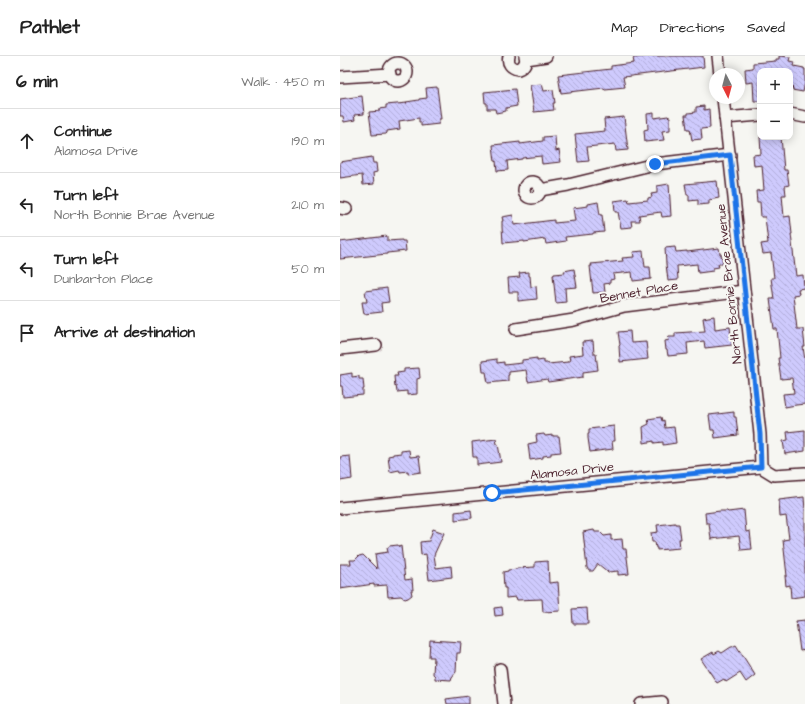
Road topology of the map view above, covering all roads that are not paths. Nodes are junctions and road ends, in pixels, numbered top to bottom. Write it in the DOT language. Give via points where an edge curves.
graph roads {
  1 [pos="509,56"];
  2 [pos="546,56"];
  3 [pos="718,56"];
  4 [pos="526,57"];
  5 [pos="719,68"];
  6 [pos="390,74"];
  7 [pos="340,77"];
  8 [pos="724,104"];
  9 [pos="757,114"];
  10 [pos="793,115"];
  11 [pos="805,117"];
  12 [pos="725,118"];
  13 [pos="730,155"];
  14 [pos="540,190"];
  15 [pos="744,291"];
  16 [pos="516,329"];
  17 [pos="376,345"];
  18 [pos="340,349"];
  19 [pos="761,467"];
  20 [pos="805,473"];
  21 [pos="340,508"];
  22 [pos="500,669"];
  23 [pos="662,702"];
  24 [pos="504,704"];
  25 [pos="641,704"];
  1 -- 4 [label="street" via="508,61 515,68 522,68"];
  2 -- 4 [label="street"];
  3 -- 5 [label="street"];
  6 -- 7 [label="street"];
  8 -- 12 [label="street, North Bonnie Brae Avenue"];
  9 -- 12 [label="street"];
  10 -- 11 [label="street"];
  12 -- 13 [label="street, North Bonnie Brae Avenue"];
  13 -- 14 [label="street" via="655,164"];
  13 -- 15 [label="street, North Bonnie Brae Avenue"];
  15 -- 16 [label="street, Bennet Place" via="624,306 574,320"];
  15 -- 19 [label="street, North Bonnie Brae Avenue" via="760,434"];
  17 -- 18 [label="street"];
  19 -- 20 [label="street, Alamosa Drive" via="774,475"];
  19 -- 21 [label="street, Alamosa Drive"];
  22 -- 24 [label="street"];
  23 -- 25 [label="street"];
}
